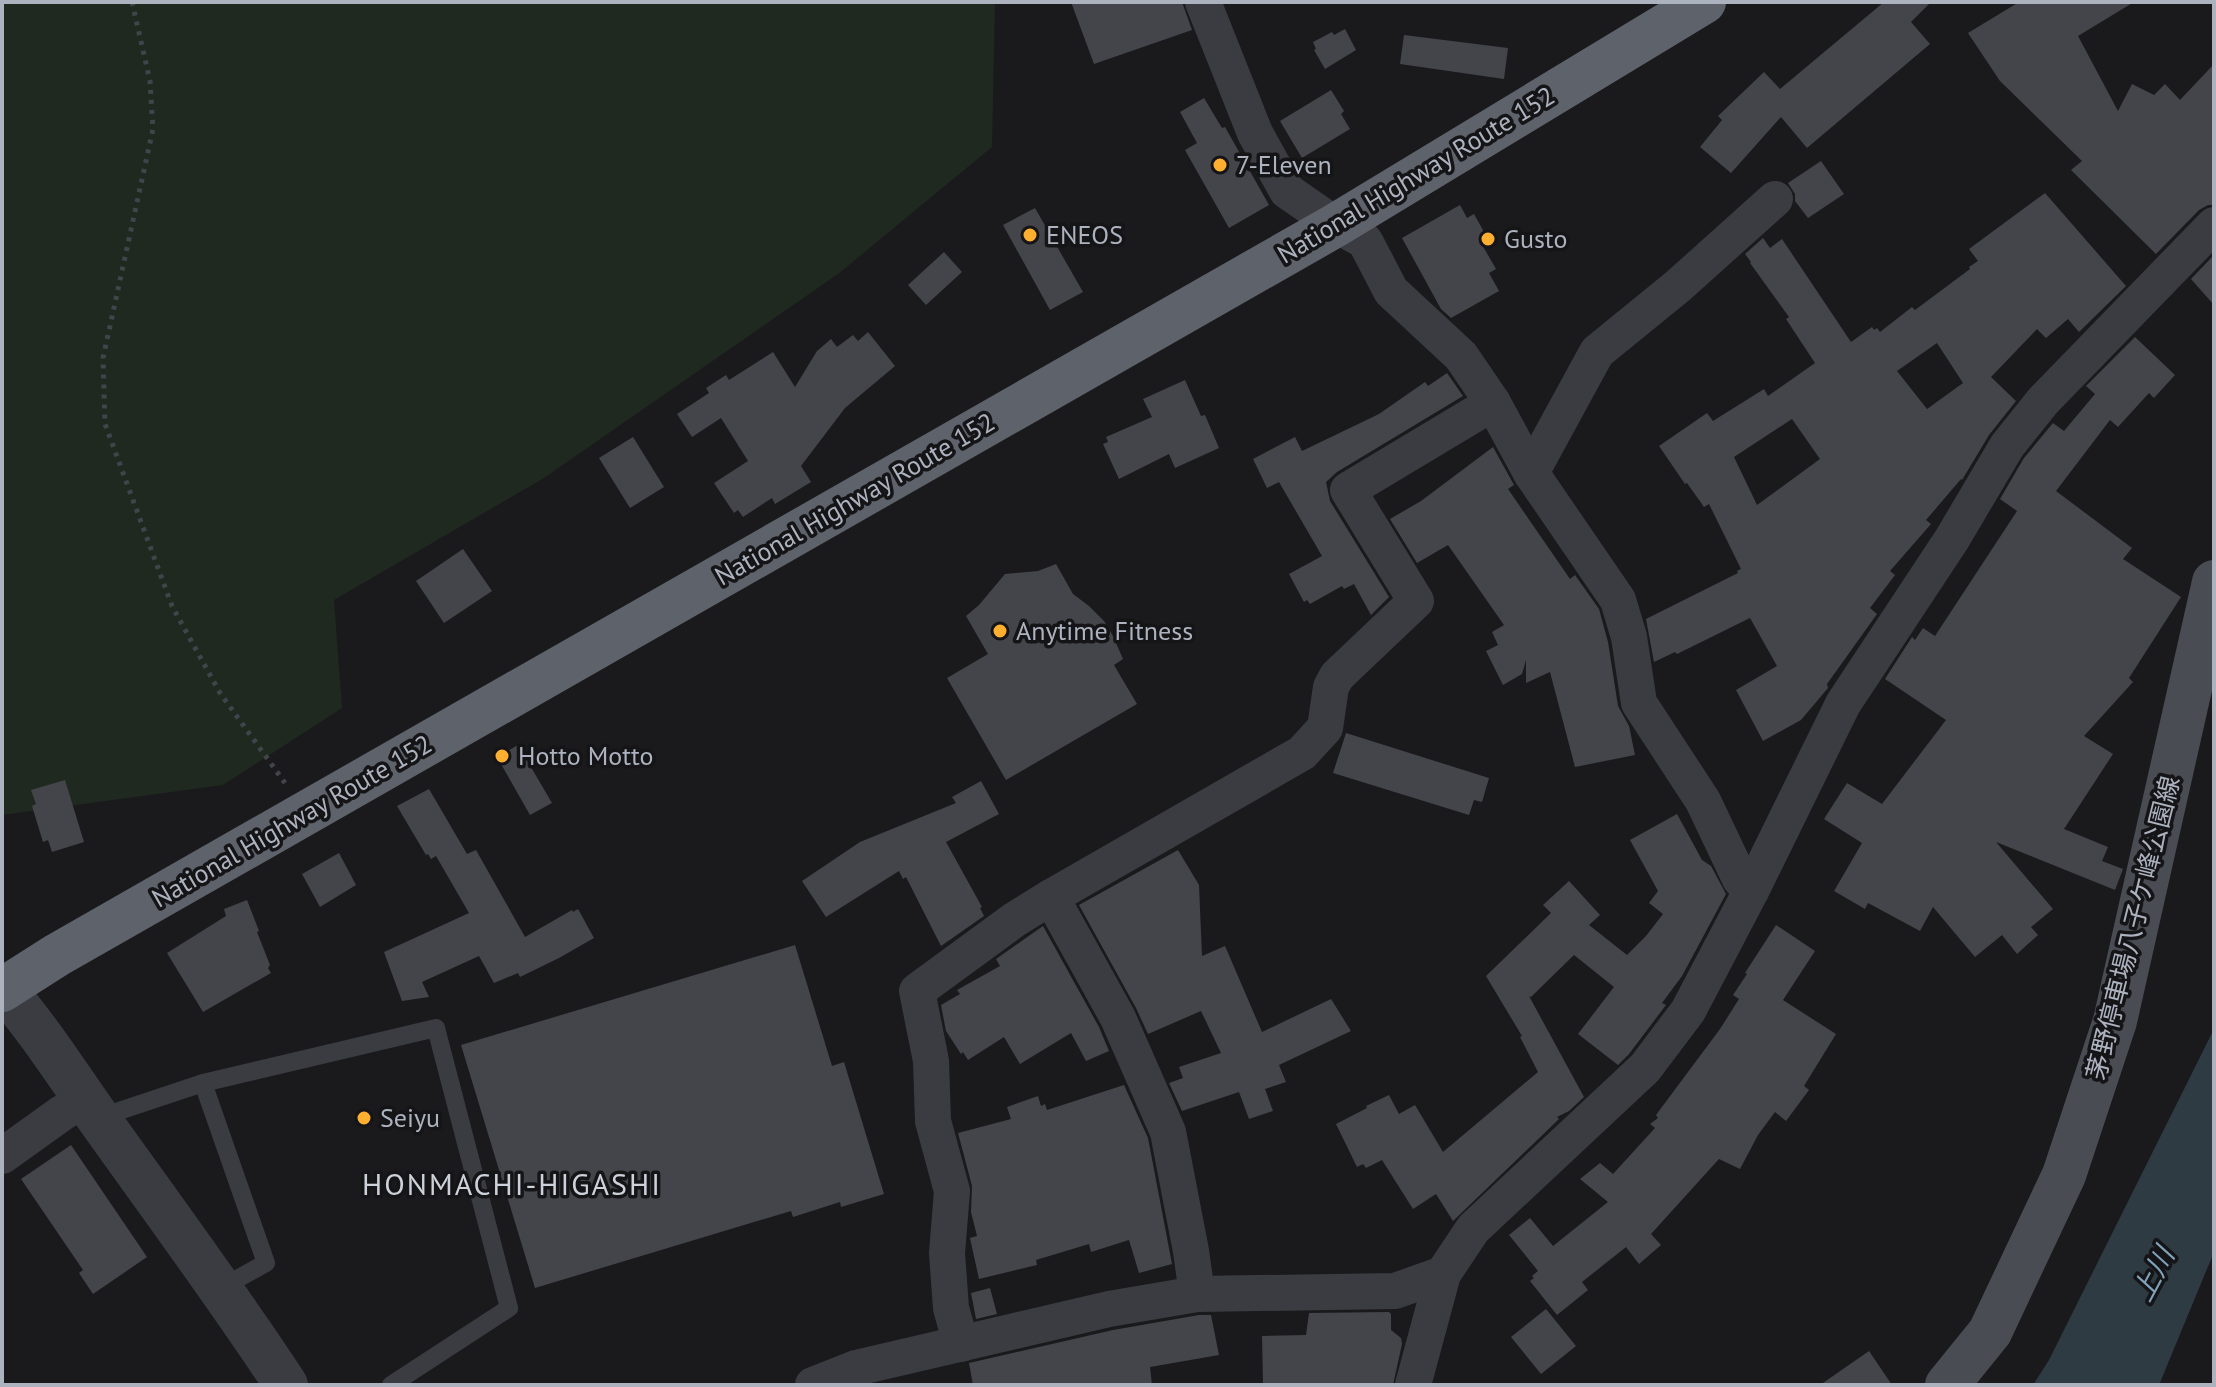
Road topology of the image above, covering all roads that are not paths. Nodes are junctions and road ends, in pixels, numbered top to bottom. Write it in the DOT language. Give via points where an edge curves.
graph roads {
  1 [pos="1203,2"];
  2 [pos="1704,2"];
  3 [pos="1775,199"];
  4 [pos="1336,225"];
  5 [pos="2214,225"];
  6 [pos="1493,403"];
  7 [pos="1531,473"];
  8 [pos="2214,582"];
  9 [pos="1751,891"];
  10 [pos="1051,897"];
  11 [pos="3,990"];
  12 [pos="203,1083"];
  13 [pos="92,1108"];
  14 [pos="2,1156"];
  15 [pos="1443,1274"];
  16 [pos="221,1288"];
  17 [pos="1197,1294"];
  18 [pos="961,1344"];
  19 [pos="286,1385"];
  20 [pos="391,1385"];
  21 [pos="813,1385"];
  22 [pos="1413,1385"];
  23 [pos="1947,1385"];
  1 -- 4 [label="street" via="1255,133 1287,191"];
  2 -- 4 [label="highway, National Highway Route 152"];
  3 -- 7 [label="street" via="1597,352"];
  4 -- 6 [label="street" via="1365,241 1391,291 1461,356"];
  4 -- 11 [label="highway, National Highway Route 152"];
  5 -- 9 [label="street" via="2043,401 2007,446 1843,704"];
  6 -- 7 [label="street"];
  6 -- 10 [label="street" via="1348,490 1416,601 1337,676 1325,728 1302,753"];
  7 -- 9 [label="street" via="1618,600 1639,703 1703,801 1740,879"];
  8 -- 23 [label="main road, 茅野停車場八子ケ峰公園線" via="2115,1021 2064,1175 1990,1332"];
  9 -- 15 [label="street" via="1688,1011 1645,1068 1473,1229"];
  10 -- 17 [label="street" via="1118,1018 1168,1132"];
  10 -- 18 [label="street" via="917,991 931,1061 933,1121 952,1191 948,1267"];
  11 -- 13 [label="street"];
  12 -- 13 [label="lane"];
  12 -- 16 [label="lane" via="266,1263"];
  12 -- 20 [label="lane" via="436,1028 509,1308"];
  13 -- 14 [label="street" via="62,1113"];
  13 -- 16 [label="street"];
  15 -- 17 [label="street" via="1395,1291"];
  15 -- 22 [label="street"];
  16 -- 19 [label="street"];
  17 -- 18 [label="street"];
  18 -- 21 [label="street" via="856,1368"];
}
